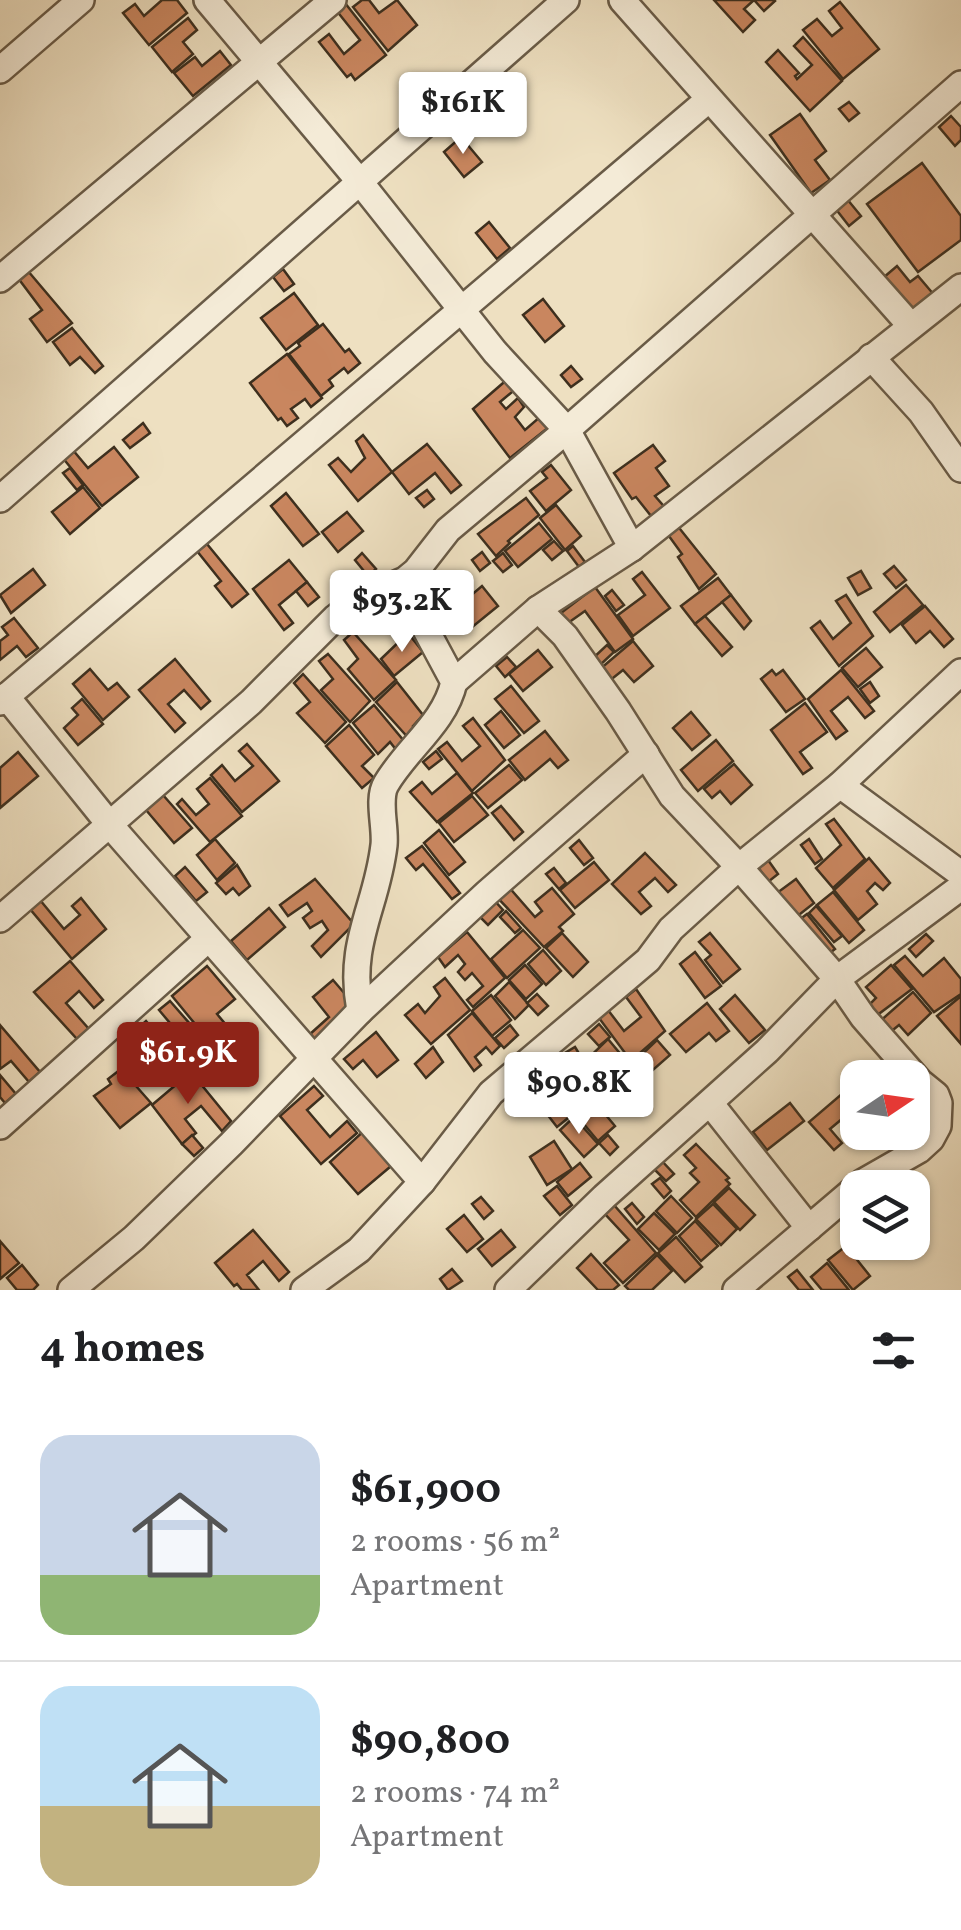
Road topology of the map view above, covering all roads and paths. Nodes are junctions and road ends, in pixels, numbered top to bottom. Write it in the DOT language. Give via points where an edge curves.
graph roads {
  1 [pos="81,0"];
  2 [pos="206,0"];
  3 [pos="333,0"];
  4 [pos="566,0"];
  5 [pos="622,0"];
  6 [pos="260,63"];
  7 [pos="0,70"];
  8 [pos="961,84"];
  9 [pos="708,100"];
  10 [pos="360,182"];
  11 [pos="810,214"];
  12 [pos="0,279"];
  13 [pos="961,287"];
  14 [pos="461,310"];
  15 [pos="911,326"];
  16 [pos="870,357"];
  17 [pos="567,430"];
  18 [pos="961,469"];
  19 [pos="0,499"];
  20 [pos="632,548"];
  21 [pos="391,586"];
  22 [pos="538,608"];
  23 [pos="961,672"];
  24 [pos="454,682"];
  25 [pos="3,699"];
  26 [pos="646,754"];
  27 [pos="840,785"];
  28 [pos="110,825"];
  29 [pos="739,866"];
  30 [pos="961,874"];
  31 [pos="961,886"];
  32 [pos="0,918"];
  33 [pos="208,939"];
  34 [pos="837,979"];
  35 [pos="360,1011"];
  36 [pos="313,1060"];
  37 [pos="961,1095"];
  38 [pos="710,1103"];
  39 [pos="940,1116"];
  40 [pos="0,1126"];
  41 [pos="422,1182"];
  42 [pos="809,1228"];
  43 [pos="71,1290"];
  44 [pos="304,1290"];
  45 [pos="508,1290"];
  46 [pos="736,1290"];
  1 -- 7 [label="street"];
  2 -- 6 [label="street"];
  3 -- 6 [label="street"];
  4 -- 10 [label="street"];
  5 -- 9 [label="street"];
  6 -- 10 [label="street"];
  6 -- 12 [label="street"];
  8 -- 11 [label="street"];
  9 -- 11 [label="street"];
  9 -- 14 [label="street"];
  10 -- 14 [label="street"];
  10 -- 19 [label="street"];
  11 -- 15 [label="street"];
  11 -- 17 [label="street"];
  13 -- 15 [label="street"];
  14 -- 17 [label="street"];
  14 -- 25 [label="street"];
  15 -- 16 [label="street"];
  16 -- 18 [label="street" via="922,412"];
  16 -- 20 [label="street"];
  17 -- 20 [label="street"];
  17 -- 21 [label="street" via="448,530 416,571"];
  20 -- 22 [label="street"];
  21 -- 24 [label="street" via="418,615"];
  21 -- 28 [label="street" via="335,618"];
  22 -- 24 [label="street"];
  22 -- 26 [label="street"];
  23 -- 27 [label="street"];
  24 -- 35 [label="street" via="449,702 383,787 384,845 356,960"];
  25 -- 28 [label="street"];
  26 -- 29 [label="street" via="672,796"];
  26 -- 35 [label="street"];
  27 -- 29 [label="street"];
  27 -- 30 [label="street"];
  28 -- 32 [label="street"];
  28 -- 33 [label="street"];
  29 -- 34 [label="street"];
  29 -- 41 [label="street" via="670,929 648,960 491,1093"];
  31 -- 34 [label="street"];
  33 -- 36 [label="street"];
  33 -- 40 [label="street"];
  34 -- 38 [label="street"];
  34 -- 39 [label="street" via="936,1095"];
  35 -- 36 [label="street"];
  36 -- 41 [label="street"];
  36 -- 43 [label="street" via="134,1238"];
  37 -- 39 [label="street"];
  38 -- 42 [label="street"];
  38 -- 45 [label="street"];
  39 -- 42 [label="street" via="919,1150 863,1182"];
  41 -- 44 [label="street" via="359,1250"];
  42 -- 46 [label="street"];
}
